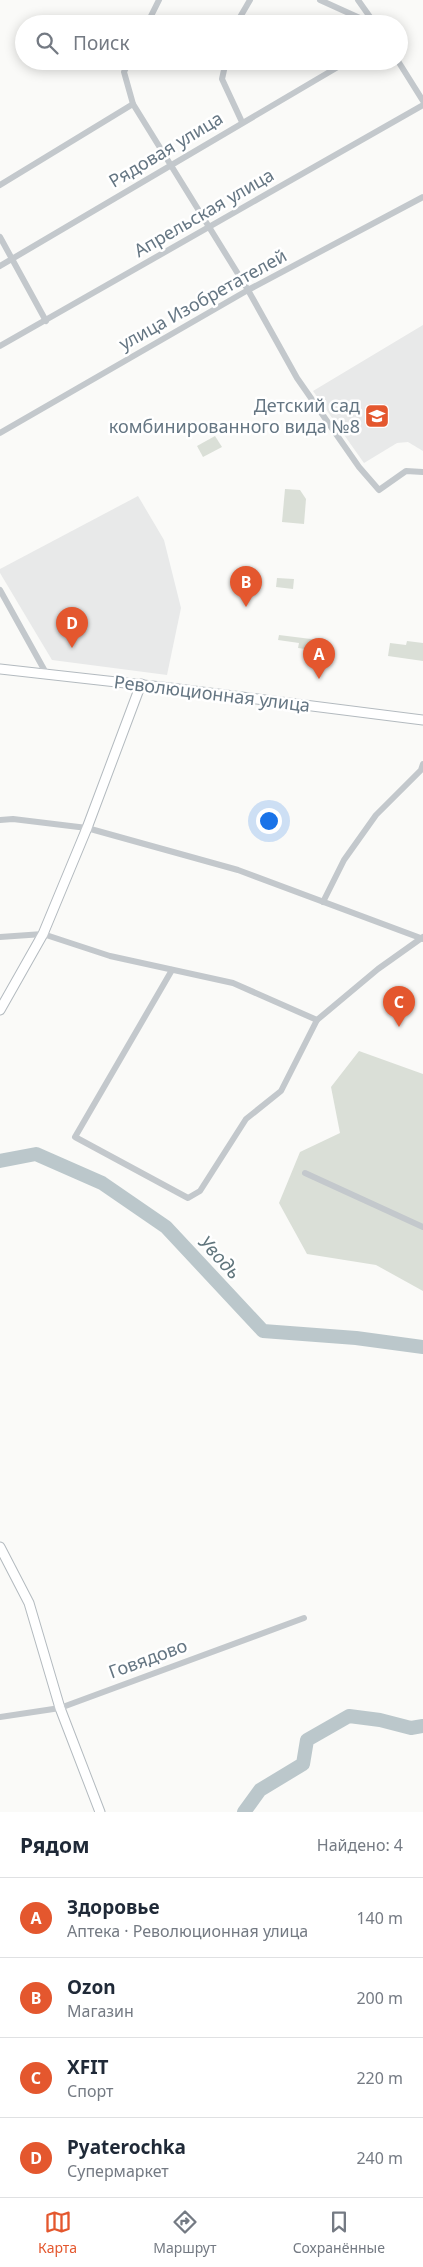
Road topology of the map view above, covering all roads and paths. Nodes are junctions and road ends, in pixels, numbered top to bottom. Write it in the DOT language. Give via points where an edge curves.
graph roads {
  1 [pos="159,0"];
  2 [pos="250,0"];
  3 [pos="320,0"];
  4 [pos="358,0"];
  5 [pos="152,15"];
  6 [pos="241,15"];
  7 [pos="354,15"];
  8 [pos="368,15"];
  9 [pos="125,70"];
  10 [pos="224,70"];
  11 [pos="332,70"];
  12 [pos="404,70"];
  13 [pos="423,101"];
  14 [pos="133,104"];
  15 [pos="423,105"];
  16 [pos="242,122"];
  17 [pos="171,166"];
  18 [pos="0,185"];
  19 [pos="423,196"];
  20 [pos="209,226"];
  21 [pos="0,237"];
  22 [pos="12,260"];
  23 [pos="0,266"];
  24 [pos="248,290"];
  25 [pos="46,321"];
  26 [pos="0,346"];
  27 [pos="0,434"];
  28 [pos="423,472"];
  29 [pos="0,590"];
  30 [pos="0,669"];
  31 [pos="46,673"];
  32 [pos="141,684"];
  33 [pos="423,720"];
  34 [pos="423,764"];
  35 [pos="0,820"];
  36 [pos="87,828"];
  37 [pos="323,902"];
  38 [pos="43,934"];
  39 [pos="0,937"];
  40 [pos="423,938"];
  41 [pos="172,970"];
  42 [pos="0,1010"];
  43 [pos="318,1020"];
  44 [pos="305,1173"];
  45 [pos="423,1228"];
  46 [pos="0,1550"];
  47 [pos="304,1618"];
  48 [pos="60,1708"];
  49 [pos="0,1717"];
  50 [pos="100,1812"];
  1 -- 5 [label="street"];
  2 -- 6 [label="street"];
  3 -- 7 [label="street"];
  4 -- 8 [label="street"];
  9 -- 14 [label="street"];
  10 -- 16 [label="street" via="222,79"];
  11 -- 16 [label="street, Рядовая улица"];
  12 -- 13 [label="street"];
  14 -- 17 [label="street"];
  14 -- 18 [label="street"];
  15 -- 20 [label="street, Апрельская улица"];
  16 -- 17 [label="street, Рядовая улица"];
  17 -- 20 [label="street"];
  17 -- 22 [label="street, Рядовая улица"];
  19 -- 24 [label="street, улица Изобретателей"];
  20 -- 24 [label="street"];
  20 -- 25 [label="street, Апрельская улица"];
  21 -- 22 [label="street"];
  22 -- 23 [label="street, Рядовая улица"];
  22 -- 25 [label="street"];
  24 -- 27 [label="street, улица Изобретателей"];
  24 -- 28 [label="street" via="306,392 379,490 406,471"];
  25 -- 26 [label="street, Апрельская улица"];
  29 -- 31 [label="street"];
  30 -- 31 [label="main road, Революционная улица"];
  31 -- 32 [label="main road, Революционная улица"];
  32 -- 33 [label="main road, Революционная улица"];
  32 -- 36 [label="main road"];
  34 -- 37 [label="street" via="421,770 376,815 344,860"];
  35 -- 36 [label="street"];
  36 -- 37 [label="street" via="238,870"];
  36 -- 38 [label="main road"];
  37 -- 40 [label="street"];
  38 -- 39 [label="street"];
  38 -- 41 [label="street" via="110,956"];
  38 -- 42 [label="main road"];
  40 -- 43 [label="street"];
  41 -- 43 [label="street" via="233,983"];
  41 -- 43 [label="street" via="75,1137 188,1198 200,1191 246,1119 281,1091"];
  44 -- 45 [label="street"];
  46 -- 48 [label="main road" via="29,1603"];
  47 -- 48 [label="street, Говядово"];
  48 -- 49 [label="street, Говядово"];
  48 -- 50 [label="main road"];
}
